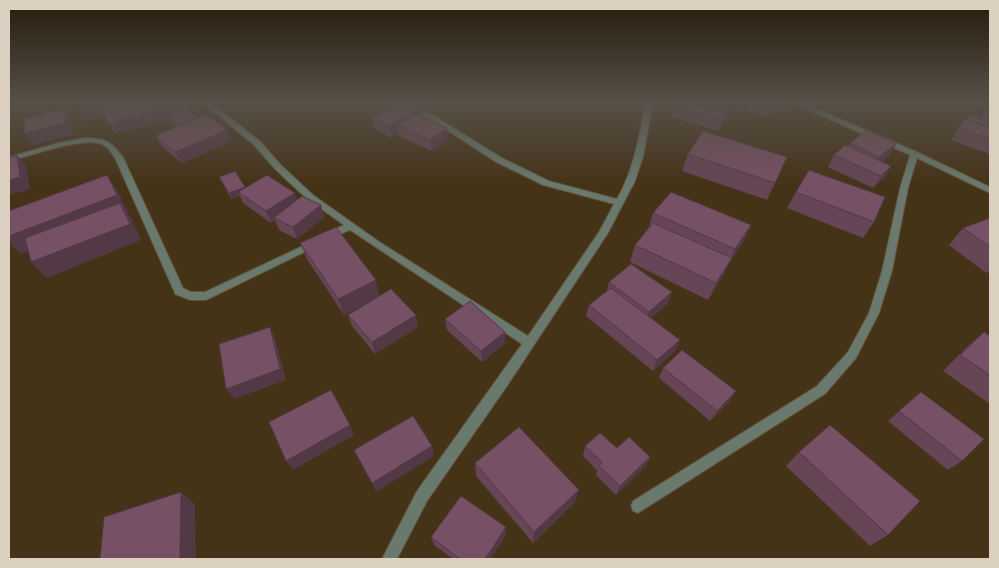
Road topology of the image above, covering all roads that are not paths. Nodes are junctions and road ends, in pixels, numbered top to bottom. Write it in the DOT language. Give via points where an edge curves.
graph roads {
  1 [pos="240,130"];
  2 [pos="450,130"];
  3 [pos="645,130"];
  4 [pos="857,130"];
  5 [pos="914,154"];
  6 [pos="9,159"];
  7 [pos="990,190"];
  8 [pos="620,203"];
  9 [pos="350,226"];
  10 [pos="529,343"];
  11 [pos="638,506"];
  12 [pos="389,559"];
  1 -- 9 [label="street" via="310,197"];
  2 -- 8 [label="street" via="499,160 546,183"];
  3 -- 8 [label="street" via="640,157"];
  4 -- 5 [label="street"];
  5 -- 7 [label="street"];
  5 -- 11 [label="street" via="877,305 852,355 821,390"];
  6 -- 9 [label="street" via="78,141 107,143 119,157 179,291 190,296 206,296"];
  8 -- 10 [label="street"];
  9 -- 10 [label="street"];
  10 -- 12 [label="street" via="422,496"];
}
